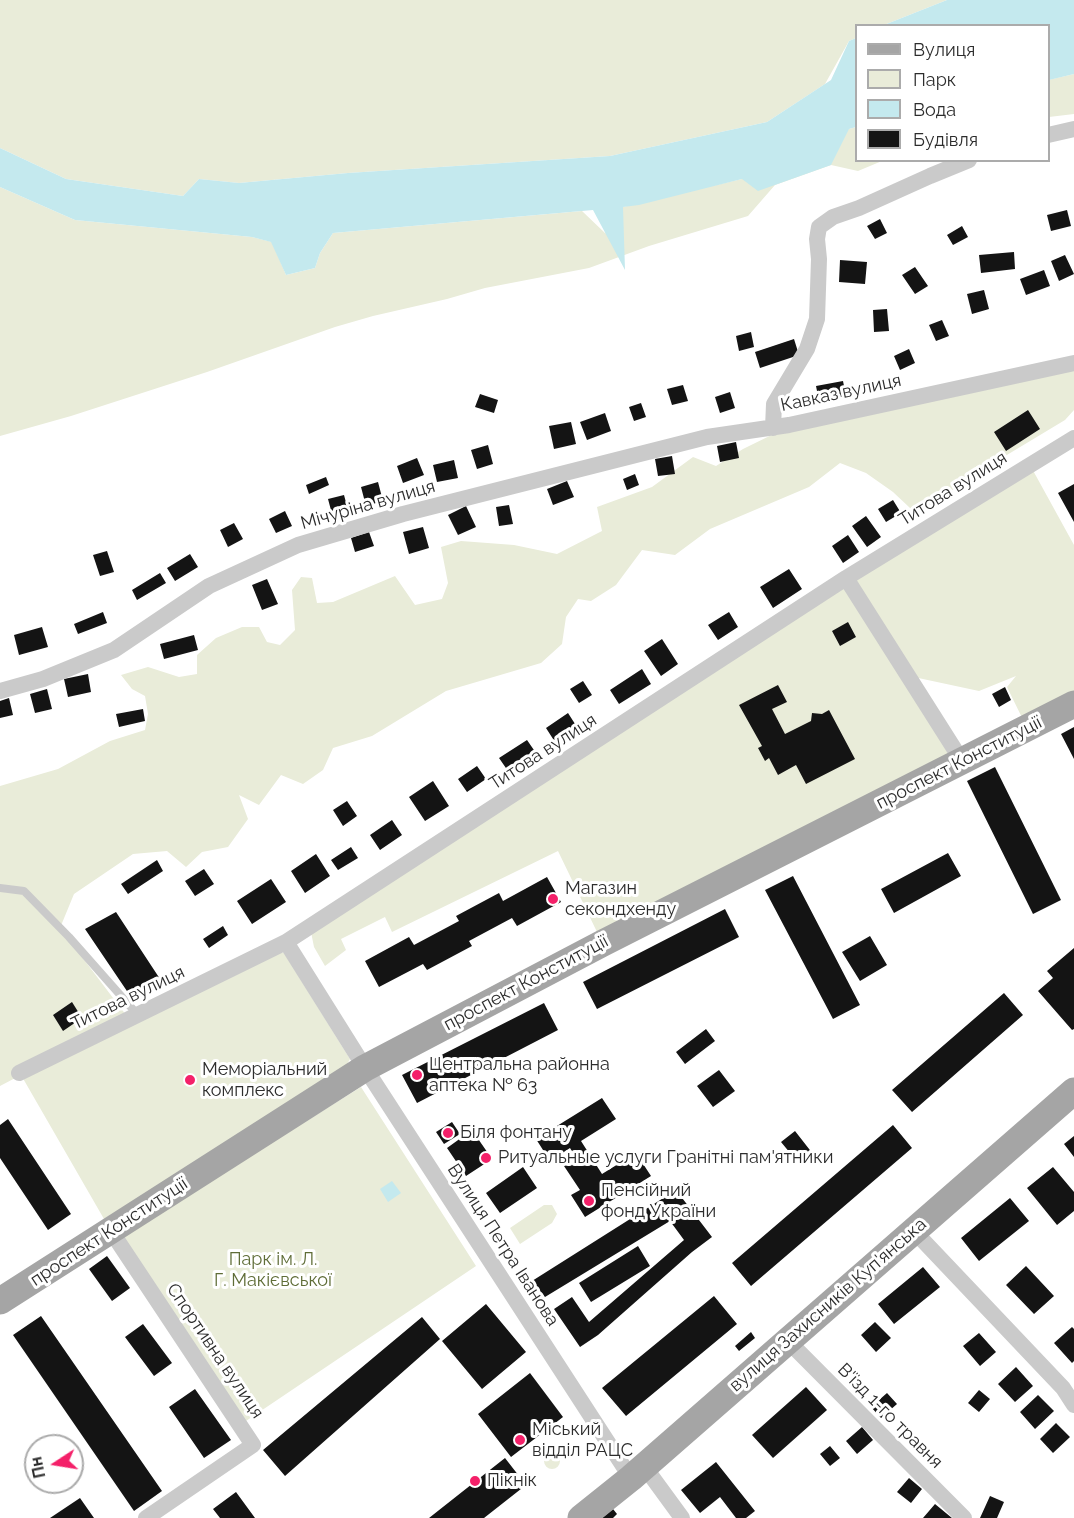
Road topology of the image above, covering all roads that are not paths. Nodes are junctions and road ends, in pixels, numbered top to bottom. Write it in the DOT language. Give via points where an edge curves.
graph roads {
  1 [pos="1074,129"];
  2 [pos="1050,135"];
  3 [pos="964,162"];
  4 [pos="1074,363"];
  5 [pos="773,428"];
  6 [pos="1074,438"];
  7 [pos="846,578"];
  8 [pos="0,691"];
  9 [pos="1074,704"];
  10 [pos="962,761"];
  11 [pos="0,888"];
  12 [pos="286,942"];
  13 [pos="137,1014"];
  14 [pos="365,1068"];
  15 [pos="19,1073"];
  16 [pos="1074,1091"];
  17 [pos="111,1231"];
  18 [pos="914,1231"];
  19 [pos="0,1301"];
  20 [pos="788,1341"];
  21 [pos="1074,1405"];
  22 [pos="637,1472"];
  23 [pos="146,1518"];
  24 [pos="581,1518"];
  25 [pos="681,1518"];
  26 [pos="964,1518"];
  1 -- 2 [label="street"];
  3 -- 5 [label="street, Кавказ вулиця" via="833,217 819,227 817,319 807,349 774,404"];
  4 -- 5 [label="street, Кавказ вулиця"];
  5 -- 8 [label="street, Мічуріна вулиця" via="707,437 403,514 298,545 209,586 114,650 43,679"];
  6 -- 7 [label="street, Титова вулиця"];
  7 -- 10 [label="street"];
  7 -- 12 [label="street, Титова вулиця"];
  9 -- 10 [label="main road, проспект Конституції"];
  10 -- 14 [label="main road, проспект Конституції"];
  11 -- 13 [label="lane" via="24,891"];
  12 -- 13 [label="street, Титова вулиця"];
  12 -- 14 [label="street, Вулиця Петра Іванова"];
  13 -- 15 [label="street, Титова вулиця"];
  14 -- 17 [label="main road, проспект Конституції"];
  14 -- 22 [label="street, Вулиця Петра Іванова"];
  16 -- 18 [label="main road, вулиця Захисників Куп'янська"];
  17 -- 19 [label="main road, проспект Конституції"];
  17 -- 23 [label="street, Спортивна вулиця" via="253,1445"];
  18 -- 20 [label="main road, вулиця Захисників Куп'янська"];
  18 -- 21 [label="street" via="1063,1388"];
  20 -- 22 [label="main road, вулиця Захисників Куп'янська"];
  20 -- 26 [label="street, В'їзд 1-го травня"];
  22 -- 24 [label="main road, вулиця Захисників Куп'янська"];
  22 -- 25 [label="street, Вулиця Петра Іванова"];
}
